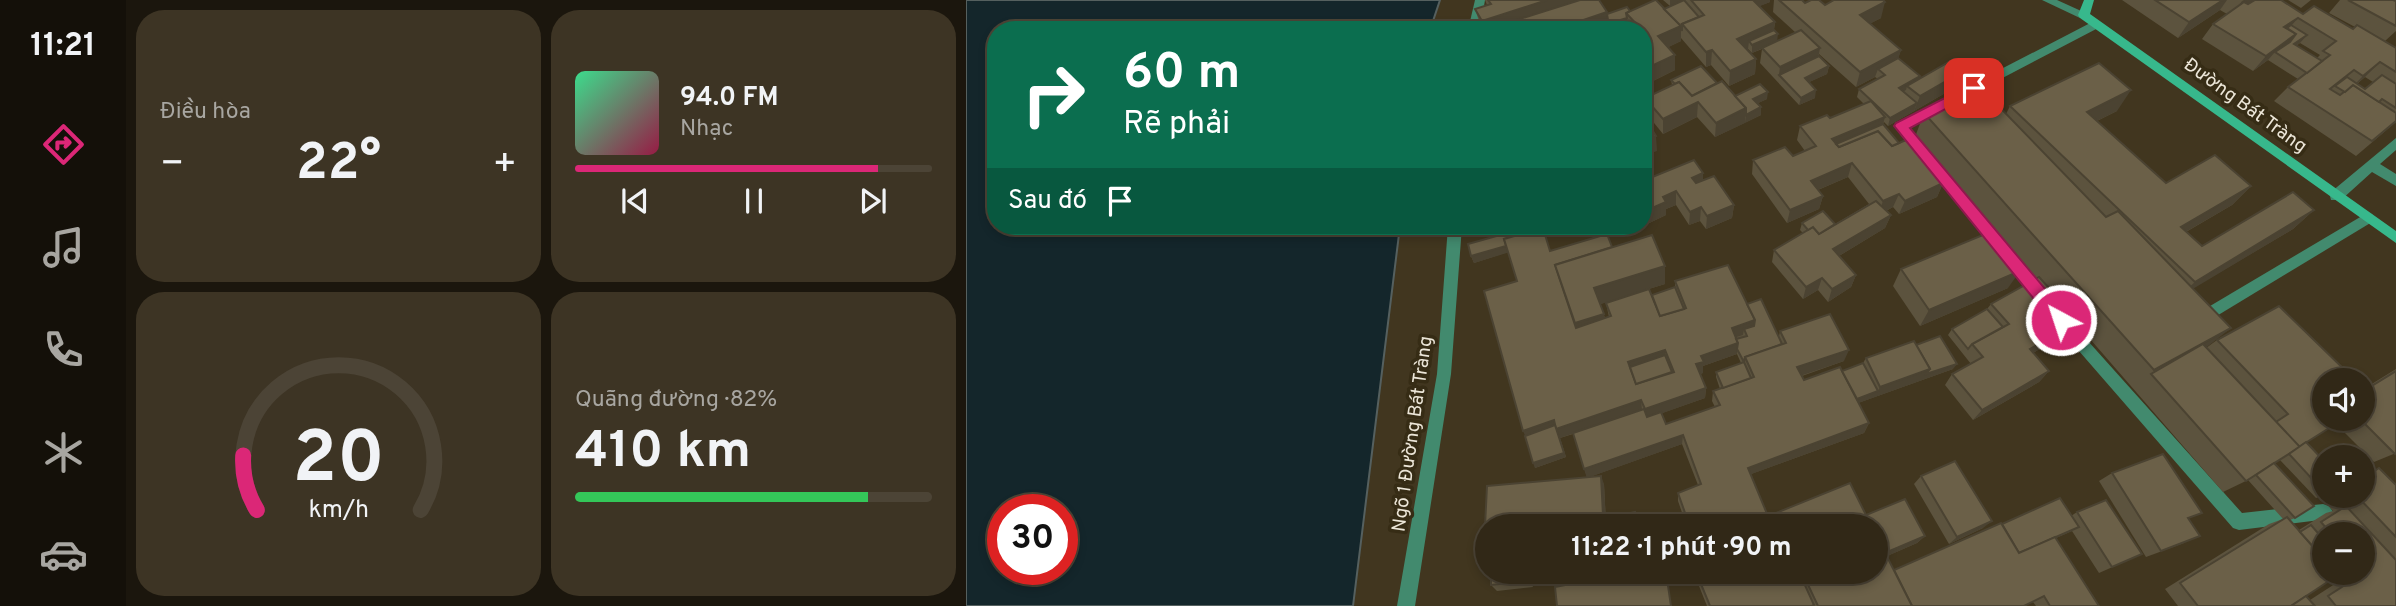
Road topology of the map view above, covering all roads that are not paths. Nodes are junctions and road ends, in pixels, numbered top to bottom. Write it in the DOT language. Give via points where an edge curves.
graph roads {
  1 [pos="1480,0"];
  2 [pos="2047,0"];
  3 [pos="2089,0"];
  4 [pos="2084,15"];
  5 [pos="1476,21"];
  6 [pos="2096,24"];
  7 [pos="2396,143"];
  8 [pos="2372,165"];
  9 [pos="2396,180"];
  10 [pos="2336,196"];
  11 [pos="2367,218"];
  12 [pos="1454,235"];
  13 [pos="2396,238"];
  14 [pos="2210,313"];
  15 [pos="2331,522"];
  16 [pos="1406,606"];
  1 -- 5 [label="street"];
  2 -- 4 [label="street"];
  3 -- 4 [label="street"];
  4 -- 6 [label="street, Đường Bát Tràng"];
  6 -- 10 [label="street, Đường Bát Tràng"];
  6 -- 15 [label="street" via="1901,126 2061,320 2239,522 2323,512"];
  7 -- 8 [label="street"];
  8 -- 9 [label="street"];
  8 -- 10 [label="street"];
  10 -- 11 [label="street, Đường Bát Tràng"];
  11 -- 13 [label="street, Đường Bát Tràng"];
  11 -- 14 [label="street"];
  12 -- 16 [label="street, Ngõ 1 Đường Bát Tràng" via="1444,374"];
}
